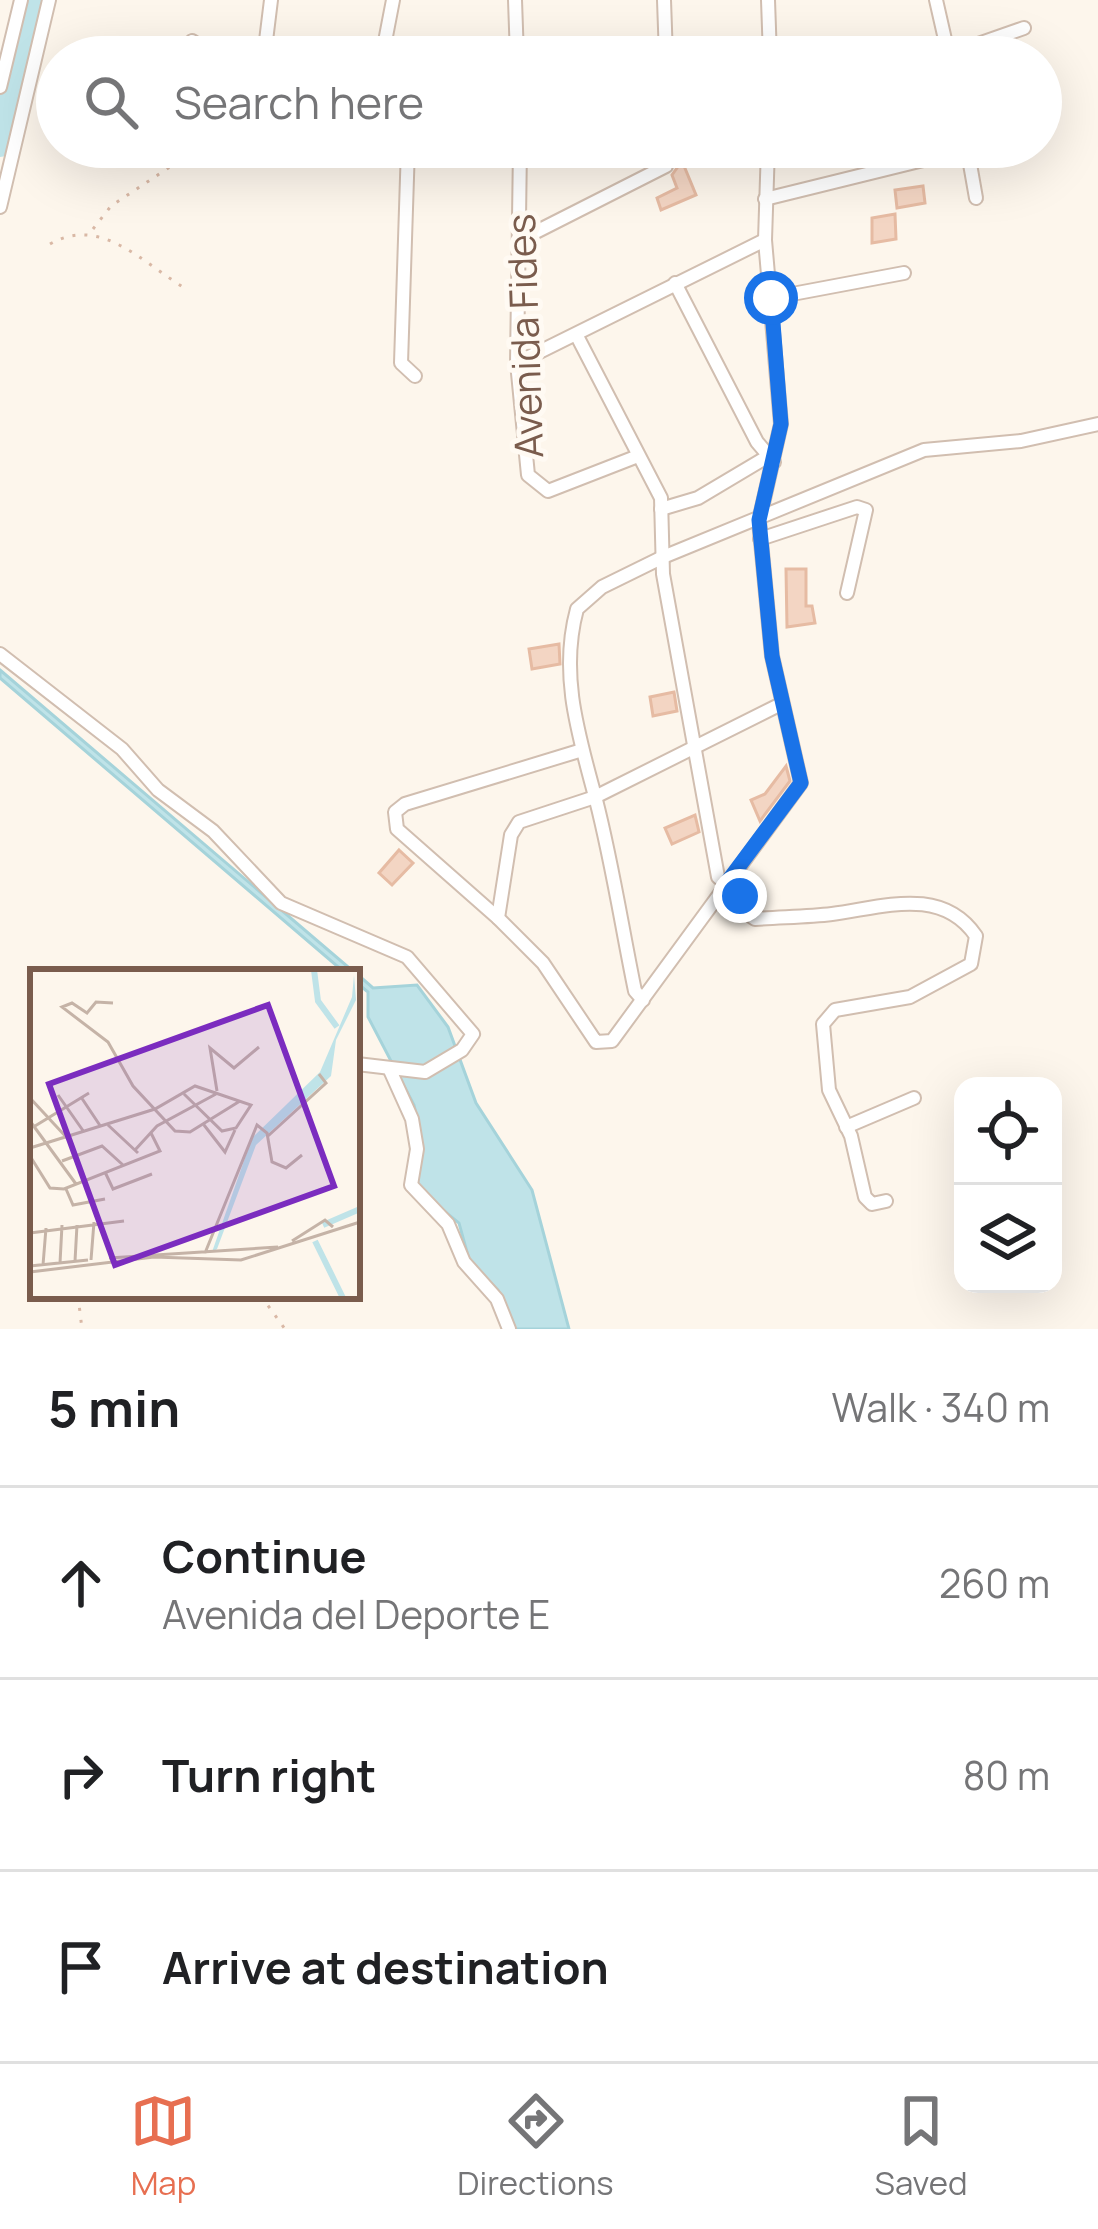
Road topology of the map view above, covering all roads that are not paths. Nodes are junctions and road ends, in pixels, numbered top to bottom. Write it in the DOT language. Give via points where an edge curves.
graph roads {
  1 [pos="21,0"];
  2 [pos="49,0"];
  3 [pos="271,0"];
  4 [pos="393,0"];
  5 [pos="515,0"];
  6 [pos="664,0"];
  7 [pos="768,0"];
  8 [pos="936,0"];
  9 [pos="1024,28"];
  10 [pos="40,36"];
  11 [pos="267,36"];
  12 [pos="386,36"];
  13 [pos="516,36"];
  14 [pos="665,36"];
  15 [pos="769,36"];
  16 [pos="942,36"];
  17 [pos="1002,36"];
  18 [pos="36,55"];
  19 [pos="0,87"];
  20 [pos="407,168"];
  21 [pos="520,168"];
  22 [pos="662,168"];
  23 [pos="767,168"];
  24 [pos="888,168"];
  25 [pos="971,168"];
  26 [pos="976,198"];
  27 [pos="765,199"];
  28 [pos="0,206"];
  29 [pos="520,240"];
  30 [pos="765,240"];
  31 [pos="904,273"];
  32 [pos="675,283"];
  33 [pos="771,298"];
  34 [pos="577,336"];
  35 [pos="517,363"];
  36 [pos="416,376"];
  37 [pos="1098,424"];
  38 [pos="638,456"];
  39 [pos="770,460"];
  40 [pos="661,508"];
  41 [pos="759,520"];
  42 [pos="760,539"];
  43 [pos="663,557"];
  44 [pos="847,593"];
  45 [pos="0,654"];
  46 [pos="782,704"];
  47 [pos="691,747"];
  48 [pos="579,751"];
  49 [pos="595,797"];
  50 [pos="725,885"];
  51 [pos="498,918"];
  52 [pos="643,1000"];
  53 [pos="360,1064"];
  54 [pos="389,1068"];
  55 [pos="914,1098"];
  56 [pos="846,1127"];
  57 [pos="886,1201"];
  58 [pos="508,1329"];
  1 -- 19 [label="street"];
  2 -- 10 [label="street"];
  3 -- 11 [label="street"];
  4 -- 12 [label="street"];
  5 -- 13 [label="street"];
  6 -- 14 [label="street"];
  7 -- 15 [label="street"];
  8 -- 16 [label="street"];
  9 -- 17 [label="street"];
  18 -- 28 [label="street"];
  20 -- 36 [label="street" via="401,363"];
  21 -- 29 [label="street, Avenida Fides"];
  22 -- 29 [label="street"];
  23 -- 27 [label="street"];
  24 -- 27 [label="street"];
  25 -- 26 [label="street"];
  27 -- 30 [label="street"];
  29 -- 35 [label="street, Avenida Fides"];
  30 -- 32 [label="street"];
  30 -- 33 [label="street"];
  31 -- 33 [label="street"];
  32 -- 34 [label="street"];
  32 -- 39 [label="street"];
  33 -- 39 [label="street" via="781,424"];
  34 -- 35 [label="street"];
  34 -- 38 [label="street"];
  35 -- 38 [label="street, Avenida Fides" via="526,468 536,485 556,489"];
  37 -- 41 [label="street" via="924,450"];
  38 -- 40 [label="street"];
  39 -- 40 [label="street"];
  39 -- 41 [label="street"];
  40 -- 43 [label="street"];
  41 -- 42 [label="street"];
  41 -- 43 [label="street"];
  42 -- 44 [label="street" via="866,510"];
  42 -- 46 [label="street"];
  43 -- 47 [label="street"];
  43 -- 48 [label="street" via="602,586 577,609 569,666"];
  45 -- 54 [label="street" via="122,749 281,903 406,957 473,1034 425,1072"];
  46 -- 47 [label="street"];
  46 -- 50 [label="street" via="801,783"];
  47 -- 49 [label="street"];
  47 -- 50 [label="street"];
  48 -- 49 [label="street"];
  48 -- 51 [label="street" via="395,812 397,829"];
  49 -- 51 [label="street" via="519,822"];
  49 -- 52 [label="street"];
  50 -- 52 [label="street"];
  50 -- 56 [label="street" via="754,920 898,901 950,913 976,936 971,964 930,988 835,1010 826,1019 826,1076"];
  51 -- 52 [label="street" via="543,963 596,1042 612,1041"];
  53 -- 54 [label="street"];
  54 -- 58 [label="street" via="412,1119 411,1185 448,1224"];
  55 -- 56 [label="street"];
  56 -- 57 [label="street" via="865,1198"];
}
